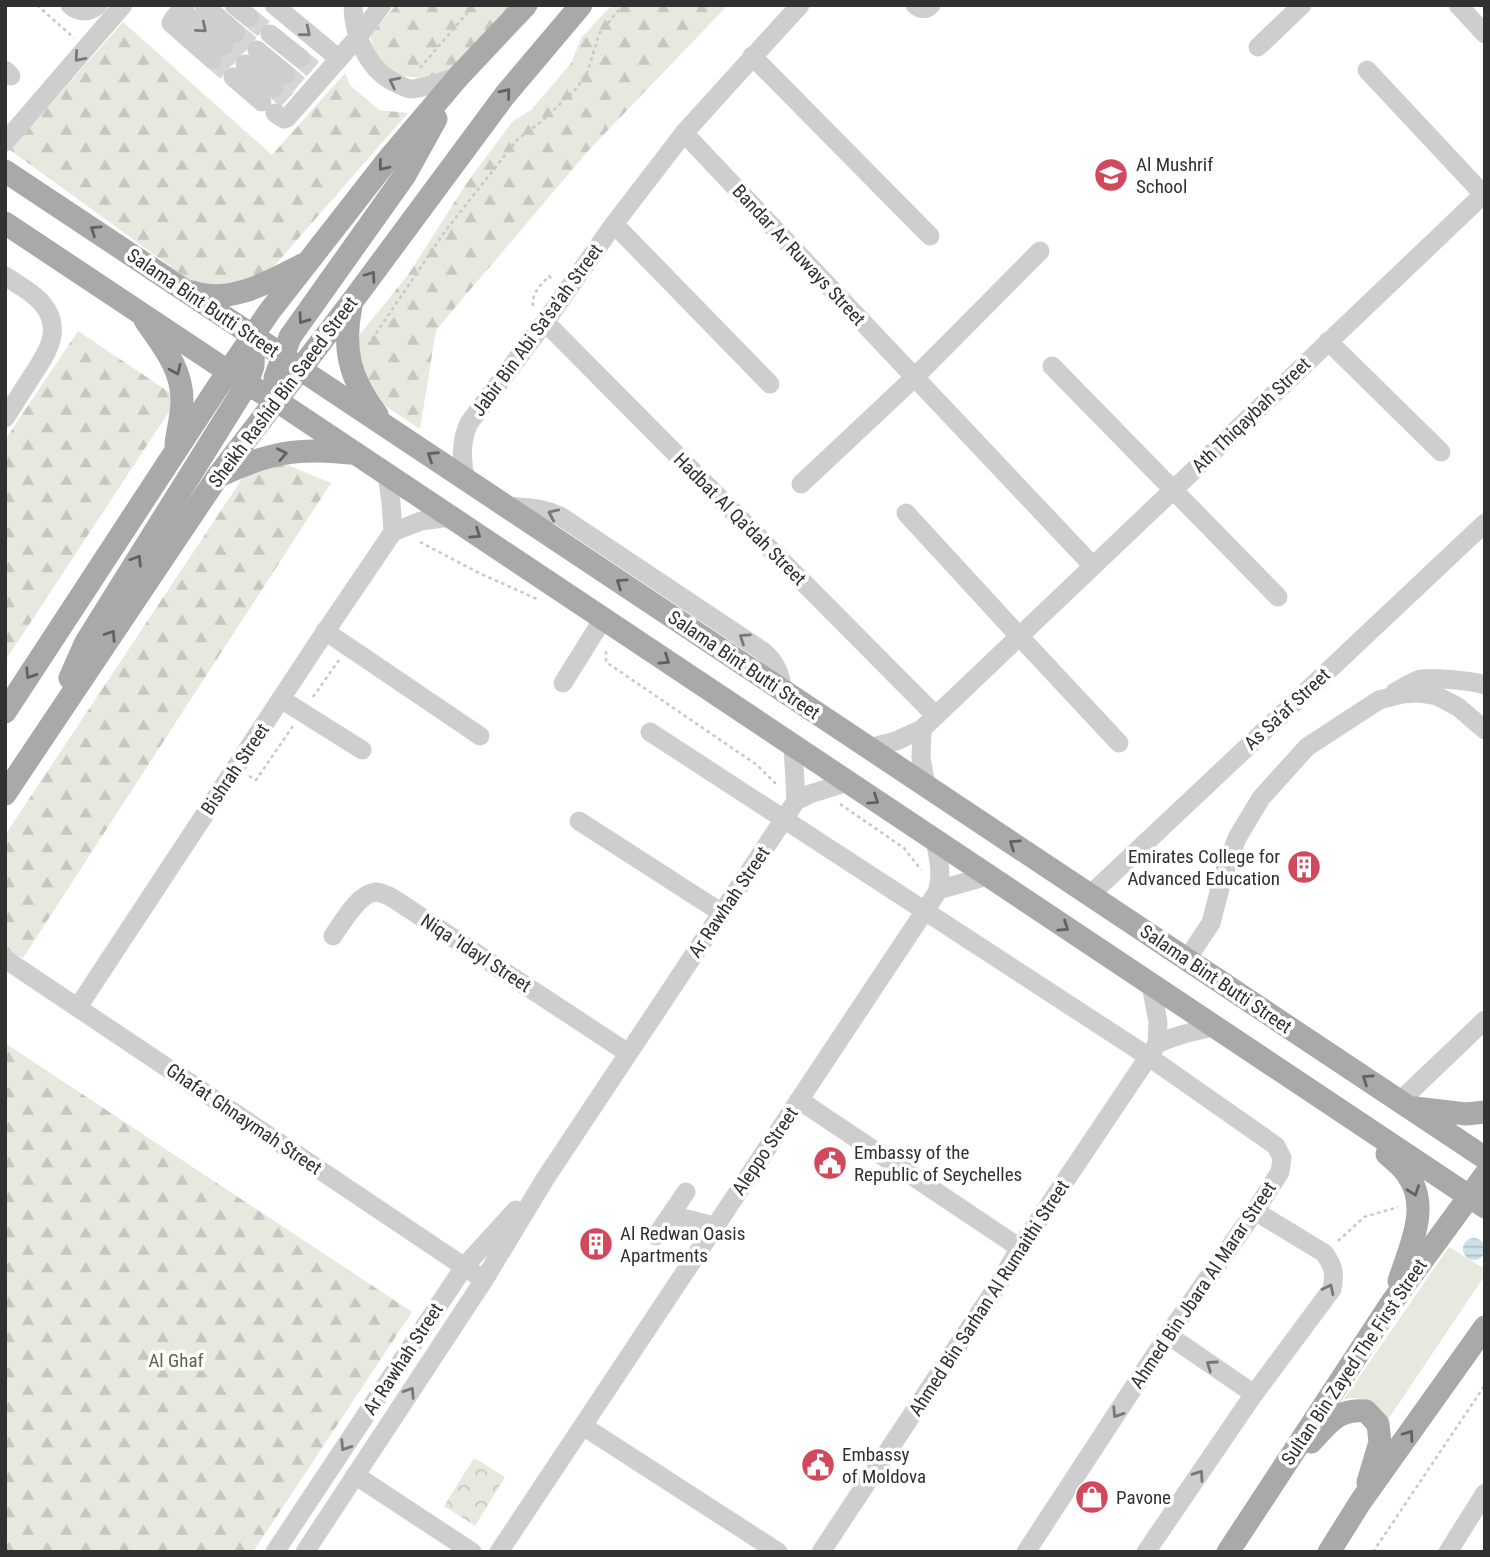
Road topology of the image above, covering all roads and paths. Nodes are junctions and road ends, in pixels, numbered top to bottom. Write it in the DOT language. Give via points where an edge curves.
graph roads {
  1 [pos="37,5"];
  2 [pos="70,5"];
  3 [pos="98,5"];
  4 [pos="123,5"];
  5 [pos="204,5"];
  6 [pos="274,5"];
  7 [pos="353,5"];
  8 [pos="382,5"];
  9 [pos="474,5"];
  10 [pos="526,5"];
  11 [pos="581,5"];
  12 [pos="623,5"];
  13 [pos="800,5"];
  14 [pos="915,5"];
  15 [pos="931,5"];
  16 [pos="1302,5"];
  17 [pos="1458,5"];
  18 [pos="183,8"];
  19 [pos="270,34"];
  20 [pos="1485,34"];
  21 [pos="358,37"];
  22 [pos="1258,47"];
  23 [pos="86,49"];
  24 [pos="752,56"];
  25 [pos="338,58"];
  26 [pos="312,68"];
  27 [pos="1367,70"];
  28 [pos="413,76"];
  29 [pos="459,76"];
  30 [pos="286,95"];
  31 [pos="684,133"];
  32 [pos="5,142"];
  33 [pos="5,171"];
  34 [pos="1484,194"];
  35 [pos="5,223"];
  36 [pos="614,224"];
  37 [pos="930,236"];
  38 [pos="1040,251"];
  39 [pos="308,262"];
  40 [pos="5,276"];
  41 [pos="181,288"];
  42 [pos="351,303"];
  43 [pos="140,312"];
  44 [pos="545,322"];
  45 [pos="254,336"];
  46 [pos="1328,341"];
  47 [pos="291,362"];
  48 [pos="1052,366"];
  49 [pos="351,369"];
  50 [pos="238,377"];
  51 [pos="915,377"];
  52 [pos="770,384"];
  53 [pos="276,401"];
  54 [pos="5,418"];
  55 [pos="385,426"];
  56 [pos="1441,452"];
  57 [pos="174,453"];
  58 [pos="357,454"];
  59 [pos="387,474"];
  60 [pos="218,476"];
  61 [pos="465,479"];
  62 [pos="801,484"];
  63 [pos="1173,489"];
  64 [pos="906,513"];
  65 [pos="450,517"];
  66 [pos="1485,523"];
  67 [pos="393,532"];
  68 [pos="418,541"];
  69 [pos="1093,566"];
  70 [pos="1278,597"];
  71 [pos="541,601"];
  72 [pos="603,619"];
  73 [pos="325,631"];
  74 [pos="1018,636"];
  75 [pos="606,651"];
  76 [pos="1458,680"];
  77 [pos="563,683"];
  78 [pos="1485,685"];
  79 [pos="281,699"];
  80 [pos="1379,699"];
  81 [pos="1443,699"];
  82 [pos="5,712"];
  83 [pos="928,722"];
  84 [pos="49,729"];
  85 [pos="1485,730"];
  86 [pos="650,732"];
  87 [pos="480,736"];
  88 [pos="1119,743"];
  89 [pos="793,746"];
  90 [pos="869,748"];
  91 [pos="362,750"];
  92 [pos="926,785"];
  93 [pos="844,793"];
  94 [pos="5,794"];
  95 [pos="789,796"];
  96 [pos="784,819"];
  97 [pos="579,821"];
  98 [pos="935,841"];
  99 [pos="926,864"];
  100 [pos="987,876"];
  101 [pos="938,890"];
  102 [pos="1090,895"];
  103 [pos="925,911"];
  104 [pos="722,913"];
  105 [pos="333,936"];
  106 [pos="5,958"];
  107 [pos="1187,959"];
  108 [pos="1151,985"];
  109 [pos="78,1007"];
  110 [pos="1485,1020"];
  111 [pos="1214,1027"];
  112 [pos="1153,1051"];
  113 [pos="628,1053"];
  114 [pos="799,1100"];
  115 [pos="1405,1105"];
  116 [pos="1485,1112"];
  117 [pos="1355,1122"];
  118 [pos="1485,1158"];
  119 [pos="1485,1175"];
  120 [pos="545,1179"];
  121 [pos="686,1192"];
  122 [pos="1477,1202"];
  123 [pos="1404,1205"];
  124 [pos="1255,1211"];
  125 [pos="671,1215"];
  126 [pos="714,1226"];
  127 [pos="656,1237"];
  128 [pos="1020,1248"];
  129 [pos="1324,1253"];
  130 [pos="464,1266"];
  131 [pos="484,1280"];
  132 [pos="1392,1302"];
  133 [pos="1482,1334"];
  134 [pos="1168,1335"];
  135 [pos="1485,1385"];
  136 [pos="1254,1394"];
  137 [pos="583,1426"];
  138 [pos="355,1475"];
  139 [pos="1269,1488"];
  140 [pos="1485,1493"];
  141 [pos="1362,1501"];
  142 [pos="275,1552"];
  143 [pos="305,1552"];
  144 [pos="472,1552"];
  145 [pos="499,1552"];
  146 [pos="778,1552"];
  147 [pos="821,1552"];
  148 [pos="1026,1552"];
  149 [pos="1146,1552"];
  150 [pos="1228,1552"];
  151 [pos="1329,1552"];
  152 [pos="1373,1552"];
  153 [pos="1448,1552"];
  1 -- 23 [label="path"];
  2 -- 3 [label="street" via="86,12"];
  4 -- 23 [label="street"];
  18 -- 5 [label="street, one-way" via="171,23 224,46"];
  6 -- 25 [label="street, one-way"];
  7 -- 21 [label="street"];
  8 -- 21 [label="street"];
  9 -- 28 [label="path"];
  10 -- 29 [label="main road"];
  42 -- 11 [label="main road, Sheikh Rashid Bin Saeed Street, one-way" via="505,95"];
  12 -- 49 [label="path" via="599,34 588,71 577,88 516,140 446,230"];
  13 -- 24 [label="street, Jabir Bin Abi Sa'sa'ah Street"];
  14 -- 15 [label="street" via="921,9"];
  16 -- 22 [label="street"];
  17 -- 20 [label="street"];
  19 -- 26 [label="street"];
  21 -- 25 [label="street"];
  29 -- 21 [label="street, one-way" via="410,89 385,78"];
  23 -- 32 [label="street, one-way"];
  24 -- 31 [label="street, Jabir Bin Abi Sa'sa'ah Street"];
  24 -- 37 [label="street"];
  25 -- 26 [label="street"];
  26 -- 30 [label="street"];
  27 -- 34 [label="street, Ath Thiqaybah Street"];
  29 -- 39 [label="main road, one-way"];
  29 -- 47 [label="main road, one-way" via="405,175 290,337"];
  30 -- 30 [label="street" via="245,64"];
  31 -- 36 [label="street, Jabir Bin Abi Sa'sa'ah Street"];
  31 -- 51 [label="street, Bandar Ar Ruways Street"];
  41 -- 33 [label="main road, Salama Bint Butti Street, one-way"];
  34 -- 46 [label="street, Ath Thiqaybah Street"];
  35 -- 43 [label="main road, Salama Bint Butti Street"];
  36 -- 44 [label="street, Jabir Bin Abi Sa'sa'ah Street"];
  36 -- 52 [label="street, Jabir Bin Abi Sa'sa'ah Street"];
  38 -- 51 [label="street"];
  39 -- 41 [label="main road" via="224,296"];
  39 -- 45 [label="main road"];
  40 -- 54 [label="street" via="42,303 52,331 49,351"];
  41 -- 45 [label="main road, Salama Bint Butti Street"];
  42 -- 47 [label="main road, Sheikh Rashid Bin Saeed Street"];
  42 -- 49 [label="main road" via="347,350"];
  43 -- 50 [label="main road, Salama Bint Butti Street"];
  43 -- 57 [label="main road, one-way" via="181,384"];
  44 -- 61 [label="street, Jabir Bin Abi Sa'sa'ah Street" via="464,432"];
  44 -- 83 [label="street, Hadbat Al Qa'dah Street"];
  45 -- 47 [label="main road, Salama Bint Butti Street"];
  45 -- 50 [label="main road"];
  46 -- 56 [label="street, Ath Thiqaybah Street"];
  46 -- 63 [label="street, Ath Thiqaybah Street"];
  47 -- 53 [label="main road, Sheikh Rashid Bin Saeed Street"];
  47 -- 55 [label="main road, Salama Bint Butti Street"];
  48 -- 63 [label="street"];
  49 -- 55 [label="main road"];
  50 -- 53 [label="main road, Salama Bint Butti Street"];
  50 -- 57 [label="main road"];
  84 -- 50 [label="main road, one-way" via="86,642"];
  51 -- 62 [label="street"];
  51 -- 69 [label="street, Bandar Ar Ruways Street"];
  53 -- 58 [label="main road, Salama Bint Butti Street"];
  53 -- 60 [label="main road, Sheikh Rashid Bin Saeed Street"];
  61 -- 55 [label="main road, Salama Bint Butti Street, one-way"];
  57 -- 82 [label="main road, one-way"];
  58 -- 59 [label="main road, Salama Bint Butti Street"];
  60 -- 58 [label="main road, one-way" via="289,452"];
  59 -- 65 [label="main road, Salama Bint Butti Street"];
  59 -- 67 [label="street"];
  84 -- 60 [label="main road, Sheikh Rashid Bin Saeed Street, one-way"];
  90 -- 61 [label="main road, Salama Bint Butti Street, one-way"];
  63 -- 69 [label="street, Ath Thiqaybah Street"];
  63 -- 70 [label="street"];
  64 -- 74 [label="street"];
  65 -- 67 [label="street" via="421,521"];
  65 -- 72 [label="main road, Salama Bint Butti Street, one-way"];
  66 -- 102 [label="street, As Sa'af Street"];
  67 -- 73 [label="street, Bishrah Street"];
  68 -- 71 [label="path"];
  69 -- 74 [label="street, Ath Thiqaybah Street"];
  72 -- 77 [label="street"];
  72 -- 89 [label="main road, Salama Bint Butti Street, one-way"];
  73 -- 79 [label="street, Bishrah Street"];
  73 -- 87 [label="street"];
  74 -- 83 [label="street, Ath Thiqaybah Street"];
  74 -- 88 [label="street"];
  75 -- 95 [label="path" via="606,662 757,765"];
  76 -- 78 [label="street"];
  76 -- 80 [label="street" via="1420,679"];
  76 -- 81 [label="street"];
  79 -- 91 [label="street"];
  79 -- 109 [label="street, Bishrah Street"];
  80 -- 81 [label="street" via="1419,693"];
  80 -- 107 [label="street" via="1307,747 1261,798 1237,838 1211,923"];
  81 -- 85 [label="street"];
  83 -- 90 [label="street, Ath Thiqaybah Street" via="896,741"];
  83 -- 92 [label="street" via="921,757"];
  84 -- 94 [label="main road, Sheikh Rashid Bin Saeed Street"];
  86 -- 96 [label="street, Ahmed Bin Jbara Al Marar Street"];
  89 -- 93 [label="main road, Salama Bint Butti Street"];
  89 -- 95 [label="street"];
  90 -- 92 [label="main road, Salama Bint Butti Street"];
  102 -- 92 [label="main road, Salama Bint Butti Street, one-way"];
  93 -- 95 [label="street" via="824,789"];
  93 -- 98 [label="main road, Salama Bint Butti Street, one-way"];
  93 -- 99 [label="path" via="904,848 925,874"];
  95 -- 96 [label="street, Ar Rawhah Street"];
  96 -- 103 [label="street, Ahmed Bin Jbara Al Marar Street"];
  96 -- 104 [label="street, Ar Rawhah Street"];
  97 -- 104 [label="street"];
  98 -- 100 [label="main road, Salama Bint Butti Street"];
  98 -- 101 [label="street"];
  100 -- 101 [label="street"];
  100 -- 108 [label="main road, Salama Bint Butti Street, one-way"];
  101 -- 103 [label="street, Aleppo Street"];
  102 -- 107 [label="main road, Salama Bint Butti Street"];
  103 -- 112 [label="street, Ahmed Bin Jbara Al Marar Street"];
  103 -- 114 [label="street, Aleppo Street"];
  104 -- 113 [label="street, Ar Rawhah Street"];
  105 -- 113 [label="street, Niqa 'Idayl Street" via="362,897 382,893"];
  106 -- 109 [label="street, Ghafat Ghnaymah Street"];
  115 -- 107 [label="main road, Salama Bint Butti Street, one-way"];
  108 -- 111 [label="main road, Salama Bint Butti Street"];
  108 -- 112 [label="street" via="1158,1022"];
  109 -- 130 [label="street, Ghafat Ghnaymah Street"];
  110 -- 115 [label="street"];
  111 -- 112 [label="street" via="1181,1034"];
  111 -- 117 [label="main road, Salama Bint Butti Street"];
  112 -- 124 [label="street, Ahmed Bin Jbara Al Marar Street" via="1276,1146 1282,1158 1280,1172"];
  112 -- 128 [label="street, Ahmed Bin Sarhan Al Rumaithi Street"];
  113 -- 120 [label="street, Ar Rawhah Street"];
  114 -- 126 [label="street, Aleppo Street"];
  114 -- 128 [label="street"];
  115 -- 116 [label="main road" via="1466,1114"];
  115 -- 118 [label="main road, Salama Bint Butti Street"];
  117 -- 122 [label="main road, Salama Bint Butti Street"];
  117 -- 132 [label="main road, one-way" via="1408,1175 1419,1200 1417,1223"];
  119 -- 122 [label="main road, Sultan Bin Zayed The First Street"];
  120 -- 130 [label="street, Ar Rawhah Street"];
  120 -- 131 [label="street, Ar Rawhah Street"];
  121 -- 125 [label="street"];
  122 -- 132 [label="main road, Sultan Bin Zayed The First Street"];
  123 -- 129 [label="path" via="1364,1217"];
  124 -- 129 [label="street"];
  124 -- 134 [label="street, Ahmed Bin Jbara Al Marar Street"];
  125 -- 126 [label="street"];
  125 -- 127 [label="street"];
  126 -- 137 [label="street, Aleppo Street"];
  128 -- 147 [label="street, Ahmed Bin Sarhan Al Rumaithi Street"];
  136 -- 129 [label="street, one-way" via="1332,1289 1335,1275"];
  130 -- 131 [label="street, Ghafat Ghnaymah Street"];
  130 -- 142 [label="street, Ar Rawhah Street, one-way"];
  138 -- 131 [label="street, Ar Rawhah Street, one-way"];
  132 -- 139 [label="main road, Sultan Bin Zayed The First Street"];
  141 -- 133 [label="main road, one-way"];
  136 -- 134 [label="street, one-way"];
  134 -- 148 [label="street, Ahmed Bin Jbara Al Marar Street, one-way"];
  135 -- 152 [label="path"];
  149 -- 136 [label="street, one-way"];
  137 -- 145 [label="street, Aleppo Street"];
  137 -- 146 [label="street"];
  138 -- 143 [label="street, Ar Rawhah Street"];
  138 -- 144 [label="street"];
  139 -- 141 [label="main road" via="1338,1415 1366,1411 1378,1424 1380,1442"];
  139 -- 150 [label="main road, Sultan Bin Zayed The First Street"];
  140 -- 153 [label="street"];
  141 -- 151 [label="main road"];
}
